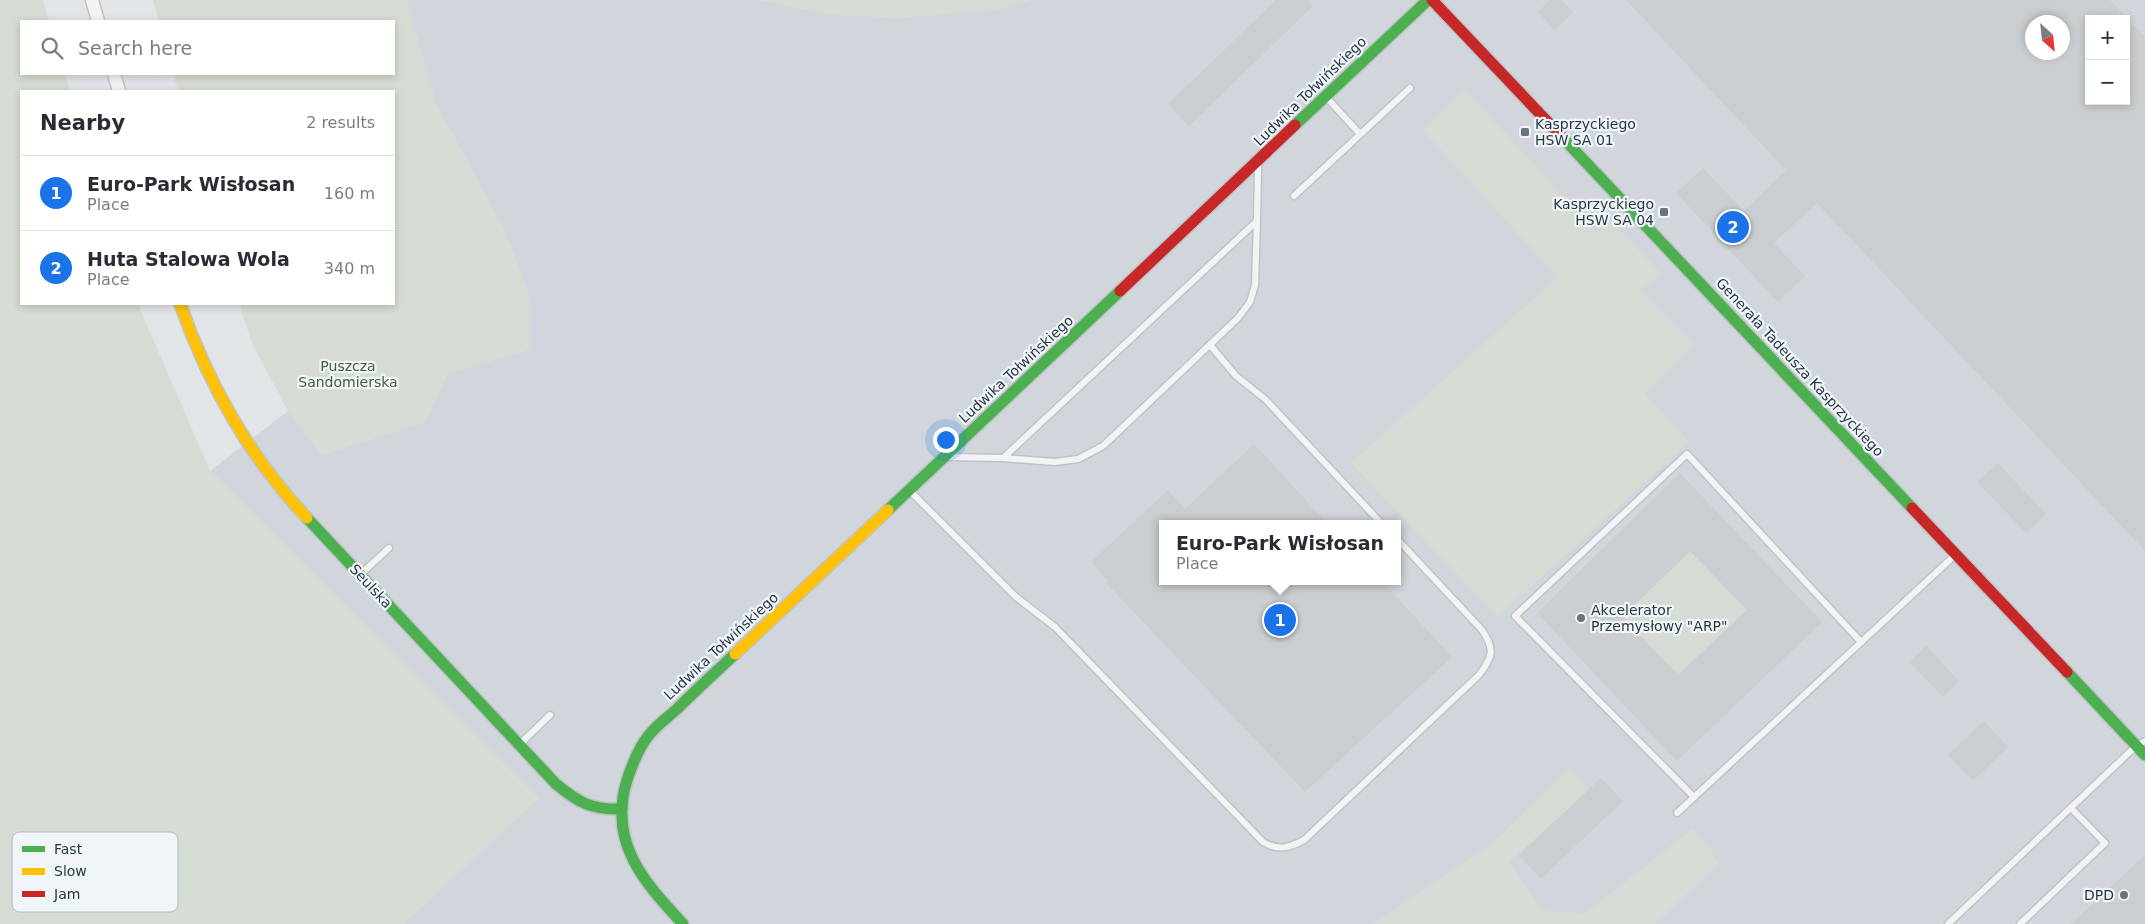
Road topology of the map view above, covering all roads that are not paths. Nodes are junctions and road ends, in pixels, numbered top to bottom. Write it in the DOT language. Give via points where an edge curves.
graph roads {
  1 [pos="92,0"];
  2 [pos="1428,0"];
  3 [pos="1432,0"];
  4 [pos="98,20"];
  5 [pos="114,75"];
  6 [pos="1410,88"];
  7 [pos="119,90"];
  8 [pos="1326,97"];
  9 [pos="1360,134"];
  10 [pos="1258,162"];
  11 [pos="1294,196"];
  12 [pos="1257,221"];
  13 [pos="180,305"];
  14 [pos="1210,345"];
  15 [pos="944,457"];
  16 [pos="1003,458"];
  17 [pos="909,490"];
  18 [pos="1378,520"];
  19 [pos="1401,543"];
  20 [pos="389,548"];
  21 [pos="1956,554"];
  22 [pos="360,575"];
  23 [pos="1860,642"];
  24 [pos="550,715"];
  25 [pos="2141,743"];
  26 [pos="519,744"];
  27 [pos="2145,755"];
  28 [pos="1694,797"];
  29 [pos="2071,808"];
  30 [pos="622,809"];
  31 [pos="1677,813"];
  32 [pos="683,924"];
  33 [pos="1948,924"];
  34 [pos="2020,924"];
  1 -- 4 [label="street"];
  2 -- 8 [label="street, Ludwika Tołwińskiego"];
  3 -- 21 [label="street, Generała Tadeusza Kasprzyckiego"];
  5 -- 7 [label="street"];
  6 -- 9 [label="lane"];
  8 -- 9 [label="lane"];
  8 -- 10 [label="street, Ludwika Tołwińskiego"];
  9 -- 11 [label="lane"];
  10 -- 12 [label="lane"];
  10 -- 15 [label="street, Ludwika Tołwińskiego"];
  12 -- 14 [label="lane" via="1255,285 1250,302"];
  12 -- 16 [label="lane"];
  13 -- 22 [label="street, Seulska" via="210,381 241,438 280,489"];
  14 -- 16 [label="lane" via="1103,446 1078,459 1055,462"];
  14 -- 18 [label="lane" via="1236,376 1266,399"];
  15 -- 16 [label="lane"];
  15 -- 17 [label="street, Ludwika Tołwińskiego"];
  17 -- 19 [label="lane" via="1016,596 1055,627 1263,842 1282,849 1304,840 1489,663 1492,651 1482,630"];
  17 -- 30 [label="street, Ludwika Tołwińskiego" via="649,735 630,767"];
  20 -- 22 [label="lane"];
  21 -- 23 [label="lane"];
  21 -- 25 [label="street, Generała Tadeusza Kasprzyckiego"];
  22 -- 26 [label="street, Seulska"];
  23 -- 28 [label="lane"];
  23 -- 28 [label="lane" via="1687,454 1515,616"];
  24 -- 26 [label="lane"];
  25 -- 27 [label="street, Generała Tadeusza Kasprzyckiego"];
  25 -- 29 [label="lane"];
  26 -- 30 [label="street, Seulska" via="556,784 577,801 595,809"];
  28 -- 31 [label="lane"];
  29 -- 33 [label="lane"];
  29 -- 34 [label="lane" via="2105,843"];
  30 -- 32 [label="street, Ludwika Tołwińskiego" via="626,841 638,872"];
}
